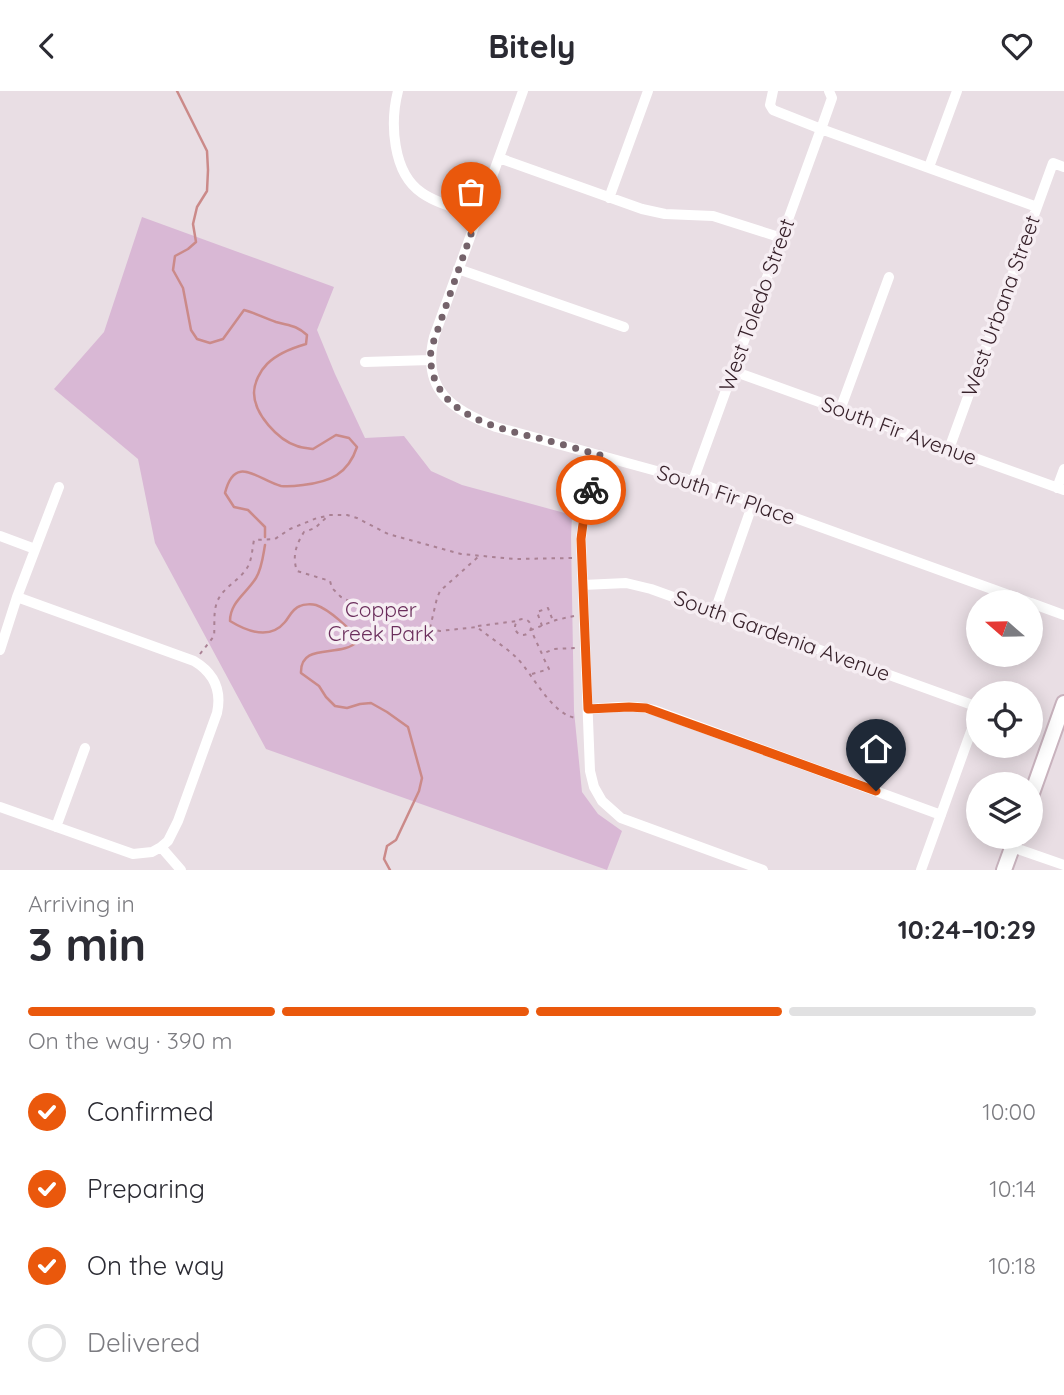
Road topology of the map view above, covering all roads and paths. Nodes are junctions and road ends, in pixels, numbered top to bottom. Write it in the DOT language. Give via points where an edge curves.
graph roads {
  1 [pos="398,91"];
  2 [pos="523,91"];
  3 [pos="648,91"];
  4 [pos="773,91"];
  5 [pos="829,91"];
  6 [pos="957,91"];
  7 [pos="821,129"];
  8 [pos="499,158"];
  9 [pos="1059,165"];
  10 [pos="929,167"];
  11 [pos="609,198"];
  12 [pos="1037,207"];
  13 [pos="478,216"];
  14 [pos="782,238"];
  15 [pos="458,269"];
  16 [pos="889,277"];
  17 [pos="624,327"];
  18 [pos="430,361"];
  19 [pos="365,362"];
  20 [pos="733,371"];
  21 [pos="839,409"];
  22 [pos="950,449"];
  23 [pos="600,455"];
  24 [pos="1064,469"];
  25 [pos="693,481"];
  26 [pos="59,487"];
  27 [pos="1061,489"];
  28 [pos="754,503"];
  29 [pos="329,515"];
  30 [pos="0,536"];
  31 [pos="35,549"];
  32 [pos="480,556"];
  33 [pos="573,558"];
  34 [pos="583,585"];
  35 [pos="993,590"];
  36 [pos="17,597"];
  37 [pos="1043,608"];
  38 [pos="715,611"];
  39 [pos="1064,615"];
  40 [pos="575,616"];
  41 [pos="518,621"];
  42 [pos="553,622"];
  43 [pos="542,626"];
  44 [pos="477,627"];
  45 [pos="430,629"];
  46 [pos="531,630"];
  47 [pos="576,648"];
  48 [pos="0,650"];
  49 [pos="542,654"];
  50 [pos="200,655"];
  51 [pos="530,675"];
  52 [pos="1064,703"];
  53 [pos="966,705"];
  54 [pos="588,709"];
  55 [pos="579,718"];
  56 [pos="966,743"];
  57 [pos="85,748"];
  58 [pos="1040,772"];
  59 [pos="0,807"];
  60 [pos="941,815"];
  61 [pos="56,827"];
  62 [pos="161,847"];
  63 [pos="1012,849"];
  64 [pos="1029,849"];
  65 [pos="1064,865"];
  66 [pos="747,867"];
  67 [pos="181,870"];
  68 [pos="763,870"];
  69 [pos="922,870"];
  70 [pos="1004,870"];
  1 -- 13 [label="street" via="394,130 409,181 422,194"];
  2 -- 8 [label="street"];
  3 -- 11 [label="street"];
  4 -- 7 [label="street" via="773,110"];
  5 -- 7 [label="street, West Toledo Street" via="832,98"];
  6 -- 10 [label="street"];
  7 -- 10 [label="street"];
  7 -- 14 [label="street, West Toledo Street"];
  8 -- 11 [label="street"];
  8 -- 13 [label="street"];
  9 -- 12 [label="street, West Urbana Street"];
  10 -- 12 [label="street"];
  11 -- 14 [label="street" via="654,212 725,219"];
  12 -- 22 [label="street, West Urbana Street"];
  13 -- 15 [label="street"];
  14 -- 20 [label="street, West Toledo Street"];
  15 -- 17 [label="street"];
  15 -- 18 [label="street"];
  16 -- 21 [label="street"];
  18 -- 19 [label="street"];
  18 -- 23 [label="street, South Fir Place" via="440,392 456,408 496,427"];
  20 -- 21 [label="street, South Fir Avenue"];
  20 -- 25 [label="street, West Toledo Street"];
  21 -- 22 [label="street, South Fir Avenue"];
  22 -- 27 [label="street, South Fir Avenue"];
  23 -- 25 [label="street, South Fir Place"];
  23 -- 34 [label="street" via="582,528"];
  24 -- 27 [label="street"];
  25 -- 28 [label="street, South Fir Place"];
  26 -- 31 [label="street"];
  28 -- 35 [label="street, South Fir Place"];
  28 -- 38 [label="street"];
  29 -- 32 [label="path" via="346,515 388,534"];
  29 -- 45 [label="path" via="299,540 294,553 297,571 330,581 341,597 401,631 417,635"];
  29 -- 50 [label="path" via="290,529 275,540 254,540 250,565 222,593 214,616 214,636"];
  30 -- 31 [label="street"];
  31 -- 36 [label="street"];
  32 -- 33 [label="path"];
  32 -- 45 [label="path" via="440,591"];
  34 -- 38 [label="street, South Gardenia Avenue" via="636,585"];
  34 -- 54 [label="street"];
  36 -- 48 [label="street"];
  36 -- 62 [label="street" via="194,661 216,684 217,713 178,821"];
  37 -- 39 [label="street, South Fir Place"];
  38 -- 53 [label="street, South Gardenia Avenue"];
  40 -- 42 [label="path"];
  41 -- 44 [label="path"];
  41 -- 46 [label="path" via="525,619"];
  41 -- 46 [label="path" via="516,633"];
  42 -- 43 [label="path"];
  42 -- 43 [label="path" via="548,608 537,612"];
  43 -- 46 [label="path"];
  44 -- 45 [label="path"];
  44 -- 51 [label="path"];
  46 -- 49 [label="path"];
  47 -- 49 [label="path"];
  49 -- 51 [label="path" via="548,670"];
  51 -- 55 [label="path" via="559,711"];
  52 -- 58 [label="main road"];
  54 -- 60 [label="street" via="646,708"];
  54 -- 66 [label="street" via="590,771 602,801 621,818"];
  56 -- 60 [label="street"];
  57 -- 61 [label="street"];
  59 -- 61 [label="street"];
  60 -- 69 [label="street"];
  61 -- 62 [label="street" via="133,854"];
  62 -- 67 [label="street"];
  63 -- 70 [label="main road"];
  64 -- 65 [label="street"];
  66 -- 68 [label="street"];
}
